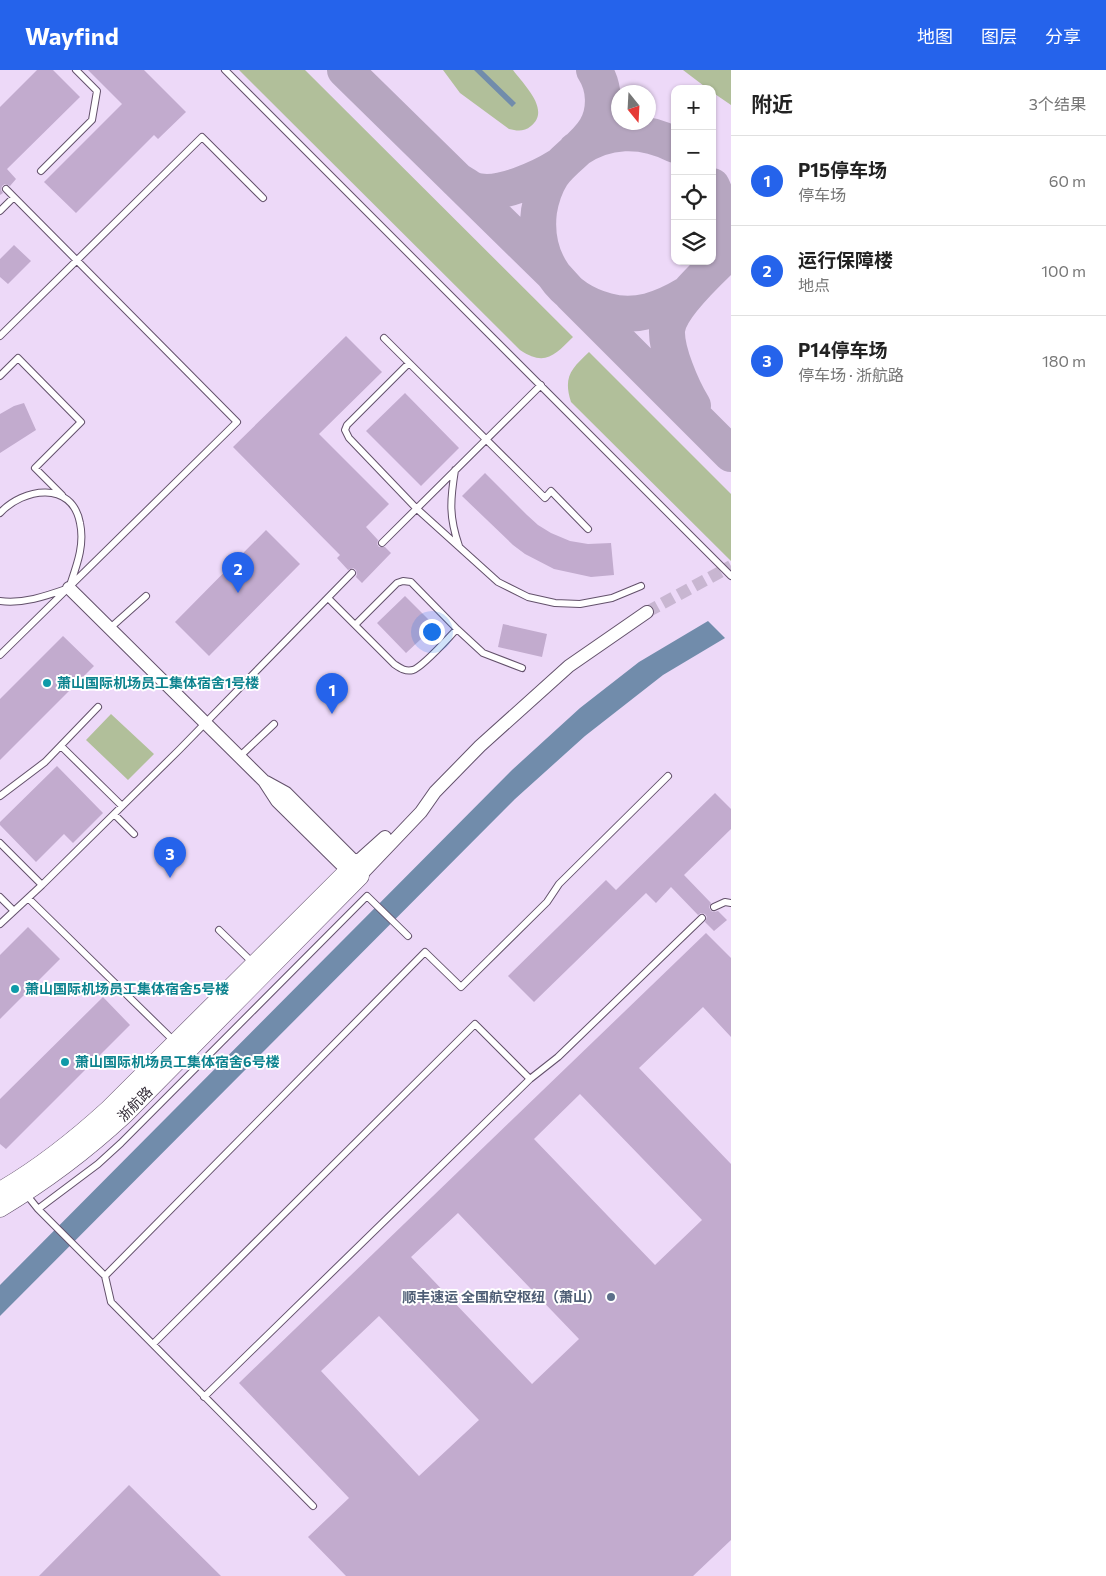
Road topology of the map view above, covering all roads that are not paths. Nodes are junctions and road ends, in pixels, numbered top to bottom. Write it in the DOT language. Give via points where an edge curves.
graph roads {
  1 [pos="76,70"];
  2 [pos="225,70"];
  3 [pos="41,171"];
  4 [pos="6,189"];
  5 [pos="14,197"];
  6 [pos="263,198"];
  7 [pos="0,211"];
  8 [pos="77,260"];
  9 [pos="0,336"];
  10 [pos="384,338"];
  11 [pos="409,363"];
  12 [pos="0,376"];
  13 [pos="541,385"];
  14 [pos="486,440"];
  15 [pos="455,469"];
  16 [pos="70,503"];
  17 [pos="416,508"];
  18 [pos="0,513"];
  19 [pos="588,528"];
  20 [pos="382,543"];
  21 [pos="459,547"];
  22 [pos="352,573"];
  23 [pos="731,576"];
  24 [pos="641,586"];
  25 [pos="69,588"];
  26 [pos="146,596"];
  27 [pos="328,598"];
  28 [pos="0,601"];
  29 [pos="647,612"];
  30 [pos="356,625"];
  31 [pos="110,629"];
  32 [pos="458,629"];
  33 [pos="0,655"];
  34 [pos="522,668"];
  35 [pos="98,707"];
  36 [pos="205,724"];
  37 [pos="274,724"];
  38 [pos="61,746"];
  39 [pos="239,758"];
  40 [pos="668,776"];
  41 [pos="0,796"];
  42 [pos="122,806"];
  43 [pos="114,814"];
  44 [pos="134,834"];
  45 [pos="0,843"];
  46 [pos="355,870"];
  47 [pos="42,885"];
  48 [pos="0,897"];
  49 [pos="28,898"];
  50 [pos="731,903"];
  51 [pos="714,907"];
  52 [pos="14,910"];
  53 [pos="702,918"];
  54 [pos="0,924"];
  55 [pos="219,930"];
  56 [pos="408,936"];
  57 [pos="254,964"];
  58 [pos="175,1043"];
  59 [pos="530,1079"];
  60 [pos="22,1187"];
  61 [pos="0,1191"];
  62 [pos="0,1208"];
  63 [pos="38,1210"];
  64 [pos="105,1276"];
  65 [pos="153,1344"];
  66 [pos="204,1397"];
  67 [pos="313,1506"];
  1 -- 3 [label="lane" via="97,91 92,120"];
  2 -- 13 [label="lane"];
  4 -- 5 [label="lane"];
  5 -- 7 [label="lane"];
  5 -- 8 [label="lane"];
  6 -- 8 [label="lane" via="202,137"];
  8 -- 9 [label="lane"];
  8 -- 25 [label="lane" via="237,422"];
  10 -- 11 [label="lane"];
  11 -- 14 [label="lane"];
  11 -- 17 [label="lane" via="345,430 348,438"];
  12 -- 16 [label="lane" via="18,358 82,422 35,468"];
  13 -- 14 [label="lane"];
  13 -- 23 [label="lane"];
  14 -- 15 [label="lane"];
  14 -- 19 [label="lane" via="545,498 552,491"];
  15 -- 17 [label="lane"];
  15 -- 21 [label="lane" via="450,511"];
  16 -- 18 [label="lane" via="58,495 42,492 25,495"];
  16 -- 25 [label="lane" via="77,512 81,544"];
  17 -- 20 [label="lane"];
  17 -- 21 [label="lane"];
  21 -- 24 [label="lane" via="498,582 528,597 555,603 580,604 612,598"];
  22 -- 27 [label="lane"];
  25 -- 28 [label="lane" via="30,600"];
  25 -- 31 [label="street"];
  25 -- 33 [label="lane"];
  26 -- 31 [label="lane"];
  27 -- 30 [label="lane"];
  27 -- 36 [label="lane"];
  29 -- 46 [label="street" via="569,666 480,746 435,792 421,812"];
  30 -- 32 [label="lane" via="404,670 413,670 423,663"];
  30 -- 32 [label="lane" via="397,583 403,581 411,582"];
  31 -- 36 [label="street"];
  32 -- 34 [label="lane" via="483,653"];
  35 -- 38 [label="lane"];
  36 -- 39 [label="street"];
  36 -- 42 [label="lane"];
  37 -- 39 [label="lane"];
  38 -- 41 [label="lane"];
  38 -- 42 [label="lane"];
  39 -- 46 [label="street" via="264,781 286,793"];
  40 -- 64 [label="lane" via="460,987 425,952"];
  42 -- 43 [label="lane"];
  43 -- 44 [label="lane"];
  43 -- 47 [label="lane"];
  45 -- 47 [label="lane"];
  46 -- 57 [label="street, 浙航路"];
  46 -- 60 [label="street, 浙航路" via="112,1127 60,1170"];
  47 -- 49 [label="lane"];
  48 -- 52 [label="lane"];
  49 -- 52 [label="lane"];
  49 -- 58 [label="lane"];
  50 -- 51 [label="lane"];
  52 -- 54 [label="lane"];
  53 -- 59 [label="lane" via="558,1057"];
  55 -- 57 [label="lane"];
  56 -- 63 [label="lane" via="368,896 121,1143"];
  57 -- 58 [label="street, 浙航路"];
  58 -- 60 [label="street, 浙航路"];
  59 -- 65 [label="lane" via="475,1024"];
  59 -- 66 [label="lane"];
  60 -- 61 [label="street, 浙航路"];
  60 -- 62 [label="street, 浙航路"];
  60 -- 63 [label="lane"];
  63 -- 64 [label="lane"];
  64 -- 65 [label="lane" via="111,1302"];
  65 -- 66 [label="lane"];
  66 -- 67 [label="lane"];
}
